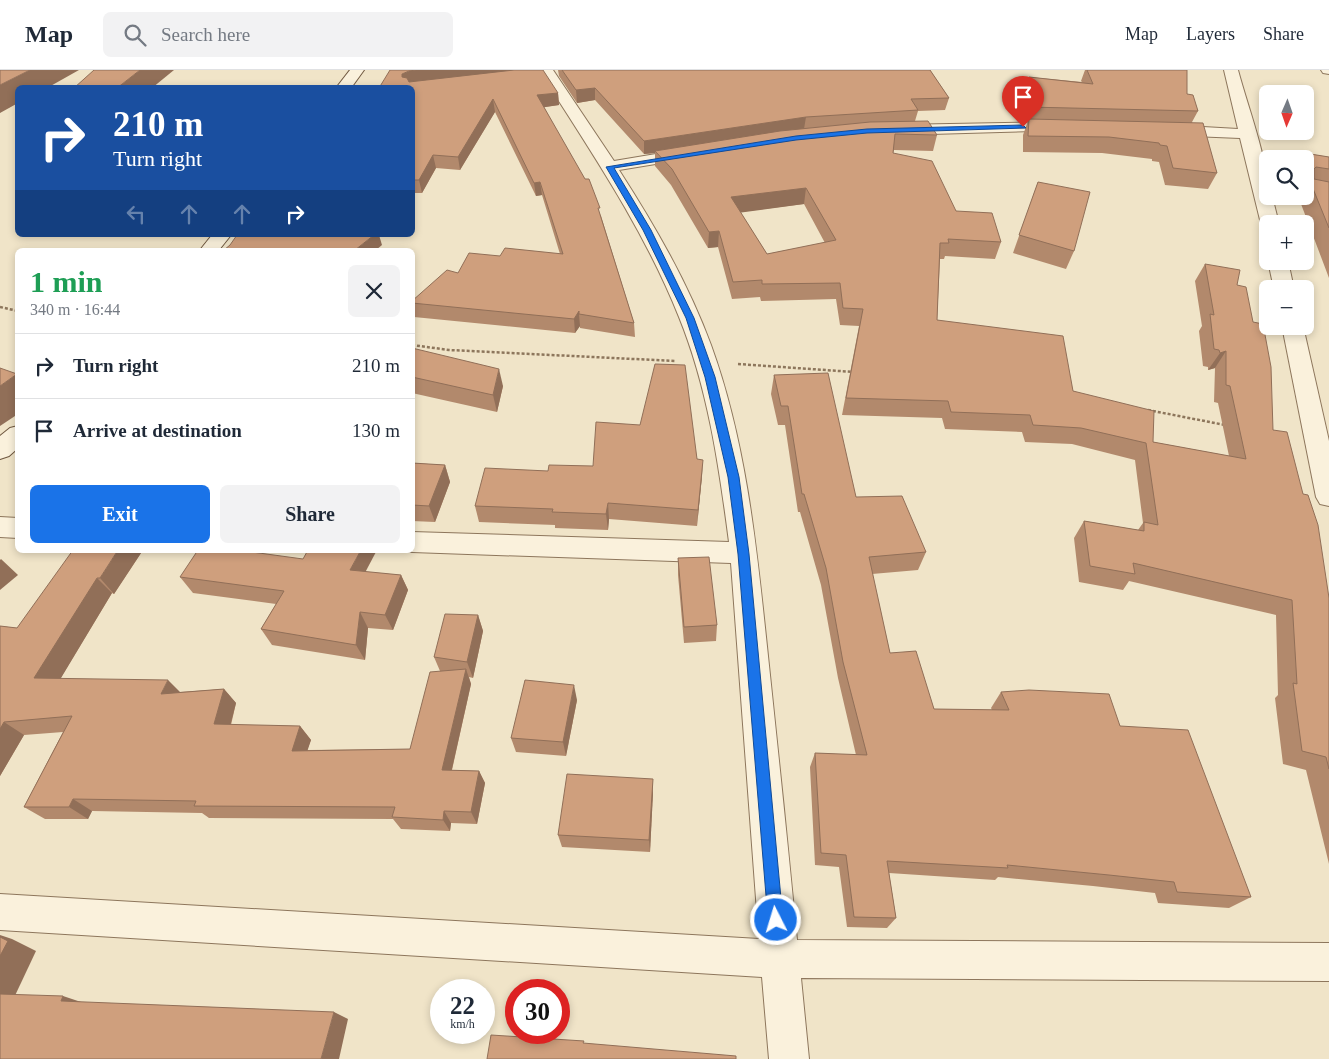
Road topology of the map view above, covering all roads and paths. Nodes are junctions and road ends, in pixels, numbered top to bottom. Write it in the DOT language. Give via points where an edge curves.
graph roads {
  1 [pos="357,70"];
  2 [pos="1231,70"];
  3 [pos="546,72"];
  4 [pos="345,85"];
  5 [pos="1081,127"];
  6 [pos="1152,129"];
  7 [pos="876,131"];
  8 [pos="1248,134"];
  9 [pos="706,151"];
  10 [pos="610,167"];
  11 [pos="1259,170"];
  12 [pos="220,237"];
  13 [pos="211,248"];
  14 [pos="0,306"];
  15 [pos="15,309"];
  16 [pos="1294,335"];
  17 [pos="415,345"];
  18 [pos="705,362"];
  19 [pos="859,372"];
  20 [pos="1141,409"];
  21 [pos="1229,426"];
  22 [pos="15,437"];
  23 [pos="0,450"];
  24 [pos="1329,498"];
  25 [pos="0,527"];
  26 [pos="15,528"];
  27 [pos="415,542"];
  28 [pos="744,554"];
  29 [pos="0,912"];
  30 [pos="779,959"];
  31 [pos="1329,962"];
  32 [pos="789,1059"];
  1 -- 4 [label="street"];
  2 -- 8 [label="street"];
  3 -- 10 [label="street"];
  5 -- 7 [label="street" via="1003,126"];
  6 -- 8 [label="street"];
  8 -- 11 [label="street"];
  9 -- 10 [label="street"];
  10 -- 18 [label="street" via="647,230 690,318"];
  12 -- 13 [label="street"];
  14 -- 15 [label="path"];
  16 -- 24 [label="street"];
  17 -- 18 [label="path" via="449,350"];
  18 -- 19 [label="path"];
  18 -- 28 [label="street" via="734,477"];
  20 -- 21 [label="path"];
  22 -- 23 [label="street"];
  25 -- 26 [label="street"];
  27 -- 28 [label="street"];
  28 -- 30 [label="street"];
  29 -- 30 [label="street"];
  30 -- 31 [label="street"];
  30 -- 32 [label="street"];
}
